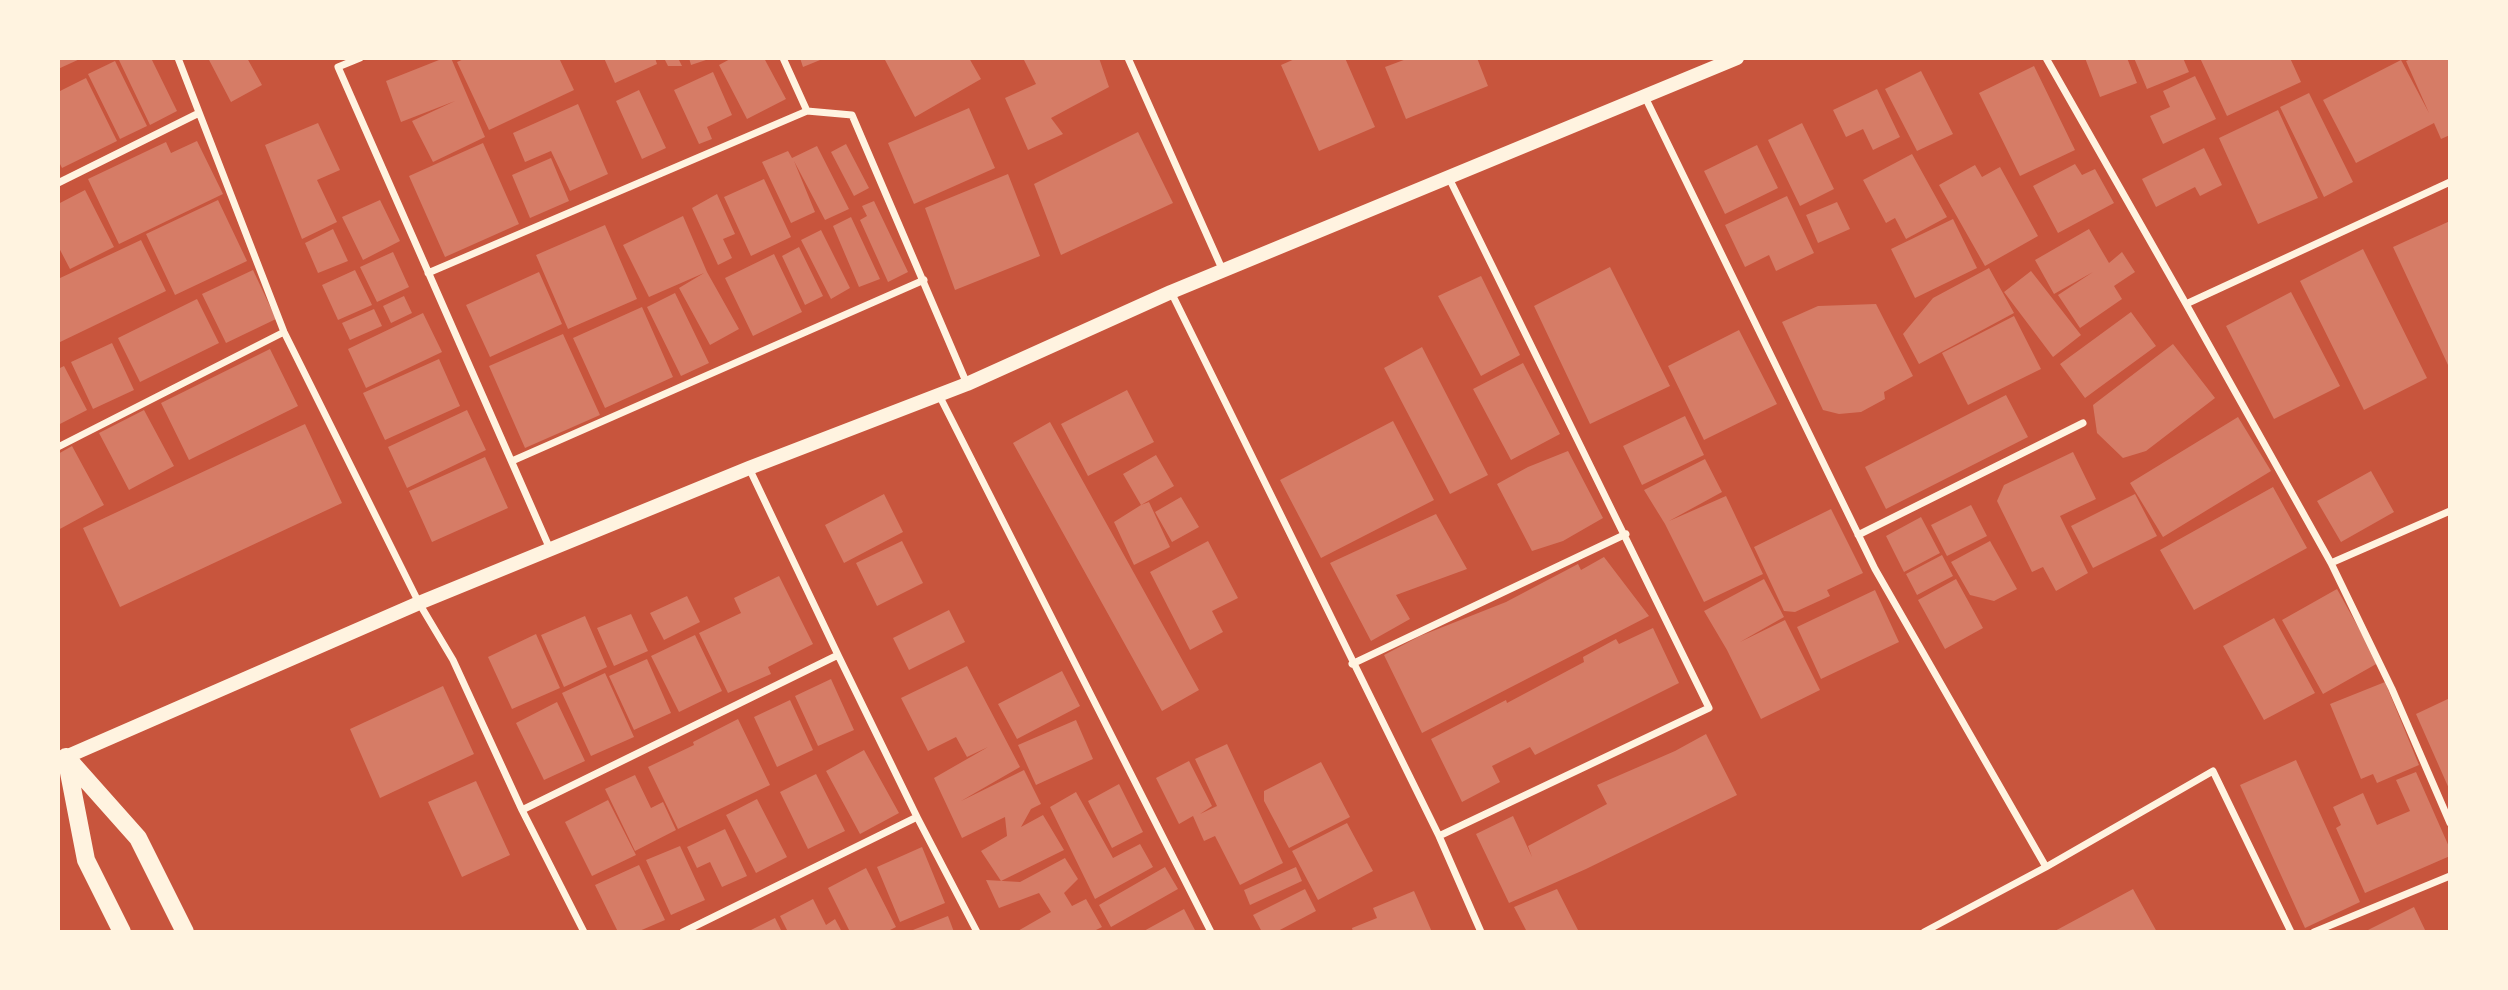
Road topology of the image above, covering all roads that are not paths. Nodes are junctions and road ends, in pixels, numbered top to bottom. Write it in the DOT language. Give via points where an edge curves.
graph roads {
  1 [pos="178,58"];
  2 [pos="360,58"];
  3 [pos="783,58"];
  4 [pos="1128,58"];
  5 [pos="1737,58"];
  6 [pos="2046,58"];
  7 [pos="1645,97"];
  8 [pos="807,111"];
  9 [pos="199,113"];
  10 [pos="1449,178"];
  11 [pos="2450,182"];
  12 [pos="58,183"];
  13 [pos="1223,272"];
  14 [pos="428,273"];
  15 [pos="924,280"];
  16 [pos="1171,292"];
  17 [pos="2186,304"];
  18 [pos="284,332"];
  19 [pos="967,384"];
  20 [pos="939,395"];
  21 [pos="2083,423"];
  22 [pos="58,447"];
  23 [pos="512,461"];
  24 [pos="749,468"];
  25 [pos="2450,511"];
  26 [pos="1626,534"];
  27 [pos="1858,535"];
  28 [pos="550,549"];
  29 [pos="2331,563"];
  30 [pos="419,603"];
  31 [pos="838,654"];
  32 [pos="1352,664"];
  33 [pos="62,759"];
  34 [pos="522,810"];
  35 [pos="917,817"];
  36 [pos="2450,823"];
  37 [pos="1439,836"];
  38 [pos="2046,867"];
  39 [pos="2450,876"];
  40 [pos="122,932"];
  41 [pos="185,932"];
  42 [pos="584,932"];
  43 [pos="683,932"];
  44 [pos="977,932"];
  45 [pos="1211,932"];
  46 [pos="1481,932"];
  47 [pos="1924,932"];
  48 [pos="2291,932"];
  49 [pos="2314,932"];
  1 -- 9 [label="street"];
  2 -- 14 [label="street" via="338,67"];
  3 -- 8 [label="street"];
  4 -- 13 [label="street"];
  5 -- 7 [label="main road"];
  6 -- 17 [label="street"];
  7 -- 10 [label="main road"];
  7 -- 27 [label="street"];
  8 -- 14 [label="street"];
  8 -- 15 [label="street" via="852,115"];
  9 -- 12 [label="street"];
  9 -- 18 [label="street"];
  10 -- 13 [label="main road"];
  10 -- 26 [label="street"];
  11 -- 17 [label="street"];
  13 -- 16 [label="main road"];
  14 -- 23 [label="street"];
  15 -- 19 [label="street"];
  15 -- 23 [label="street"];
  16 -- 19 [label="main road"];
  16 -- 32 [label="street"];
  17 -- 29 [label="street"];
  18 -- 22 [label="street"];
  18 -- 30 [label="street"];
  19 -- 20 [label="main road"];
  20 -- 24 [label="main road"];
  20 -- 45 [label="street"];
  21 -- 27 [label="street"];
  23 -- 28 [label="street"];
  24 -- 28 [label="main road"];
  24 -- 31 [label="street"];
  25 -- 29 [label="street"];
  26 -- 32 [label="street"];
  26 -- 37 [label="street" via="1709,708"];
  27 -- 38 [label="street"];
  28 -- 30 [label="main road"];
  29 -- 36 [label="street"];
  30 -- 33 [label="main road"];
  30 -- 34 [label="street" via="453,660"];
  31 -- 34 [label="street"];
  31 -- 35 [label="street"];
  32 -- 37 [label="street"];
  33 -- 40 [label="main road" via="86,860"];
  33 -- 41 [label="main road" via="138,838"];
  34 -- 42 [label="street"];
  35 -- 43 [label="street"];
  35 -- 44 [label="street"];
  37 -- 46 [label="street"];
  38 -- 47 [label="street"];
  38 -- 48 [label="street" via="2213,771"];
  39 -- 49 [label="street"];
}
